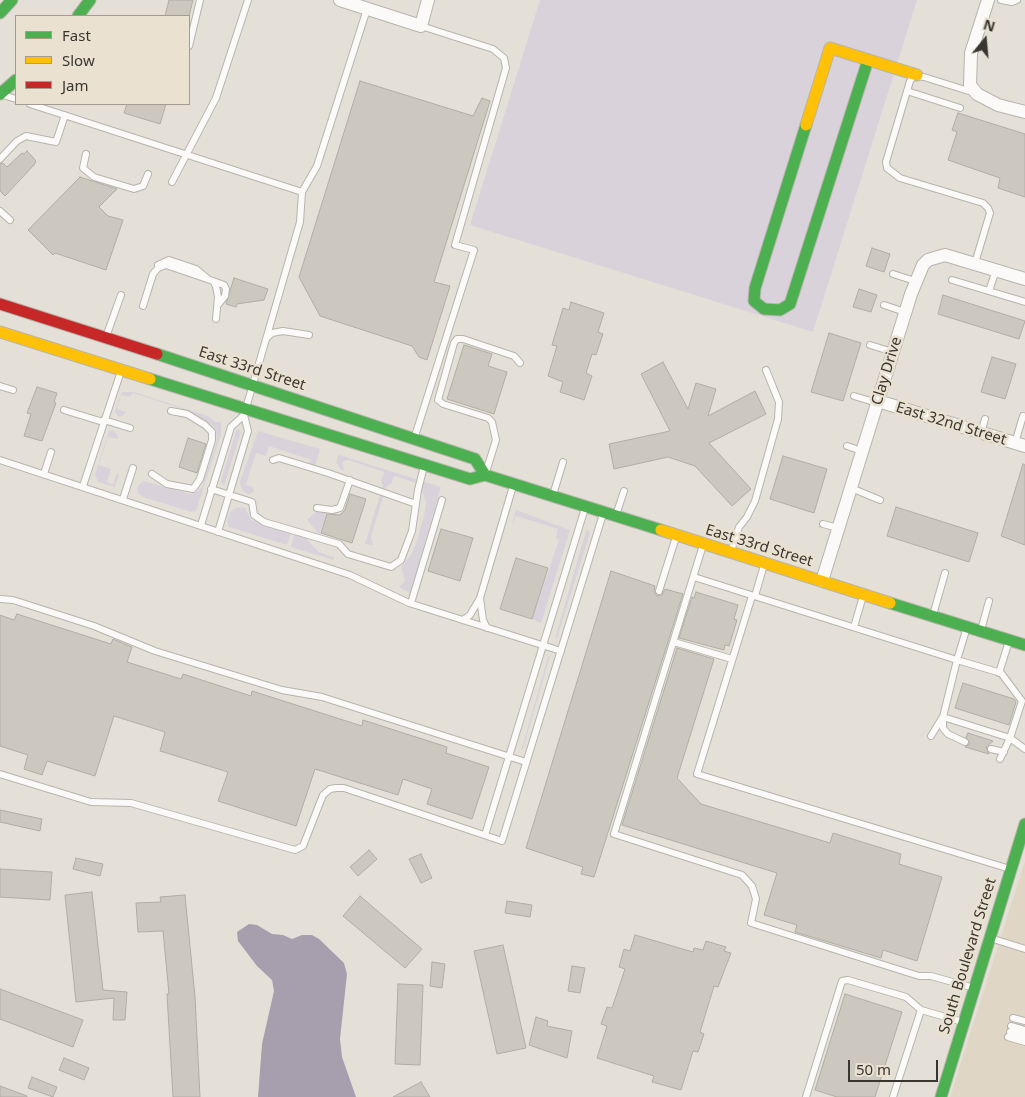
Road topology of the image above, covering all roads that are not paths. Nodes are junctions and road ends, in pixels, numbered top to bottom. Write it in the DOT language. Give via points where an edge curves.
graph roads {
  1 [pos="12,0"];
  2 [pos="90,0"];
  3 [pos="200,0"];
  4 [pos="248,0"];
  5 [pos="340,0"];
  6 [pos="428,0"];
  7 [pos="988,0"];
  8 [pos="1001,0"];
  9 [pos="1017,0"];
  10 [pos="367,9"];
  11 [pos="0,13"];
  12 [pos="79,15"];
  13 [pos="421,26"];
  14 [pos="190,42"];
  15 [pos="868,60"];
  16 [pos="916,75"];
  17 [pos="15,81"];
  18 [pos="907,91"];
  19 [pos="0,94"];
  20 [pos="977,94"];
  21 [pos="15,99"];
  22 [pos="33,105"];
  23 [pos="960,108"];
  24 [pos="1025,112"];
  25 [pos="65,115"];
  26 [pos="86,154"];
  27 [pos="186,155"];
  28 [pos="0,159"];
  29 [pos="148,174"];
  30 [pos="172,182"];
  31 [pos="302,192"];
  32 [pos="0,211"];
  33 [pos="10,220"];
  34 [pos="975,263"];
  35 [pos="996,270"];
  36 [pos="894,274"];
  37 [pos="1025,279"];
  38 [pos="952,280"];
  39 [pos="916,281"];
  40 [pos="989,291"];
  41 [pos="121,295"];
  42 [pos="1025,302"];
  43 [pos="0,304"];
  44 [pos="884,305"];
  45 [pos="143,306"];
  46 [pos="905,312"];
  47 [pos="216,319"];
  48 [pos="0,332"];
  49 [pos="309,335"];
  50 [pos="106,338"];
  51 [pos="266,340"];
  52 [pos="870,345"];
  53 [pos="893,352"];
  54 [pos="520,363"];
  55 [pos="121,370"];
  56 [pos="766,370"];
  57 [pos="253,384"];
  58 [pos="0,386"];
  59 [pos="14,390"];
  60 [pos="854,396"];
  61 [pos="877,402"];
  62 [pos="64,410"];
  63 [pos="171,411"];
  64 [pos="245,412"];
  65 [pos="1023,416"];
  66 [pos="985,419"];
  67 [pos="103,421"];
  68 [pos="130,428"];
  69 [pos="981,433"];
  70 [pos="414,440"];
  71 [pos="1020,444"];
  72 [pos="846,446"];
  73 [pos="862,451"];
  74 [pos="51,452"];
  75 [pos="0,460"];
  76 [pos="274,460"];
  77 [pos="563,462"];
  78 [pos="424,464"];
  79 [pos="133,468"];
  80 [pos="44,474"];
  81 [pos="152,474"];
  82 [pos="484,475"];
  83 [pos="350,480"];
  84 [pos="514,484"];
  85 [pos="83,486"];
  86 [pos="851,488"];
  87 [pos="211,489"];
  88 [pos="624,491"];
  89 [pos="229,495"];
  90 [pos="552,496"];
  91 [pos="123,499"];
  92 [pos="442,500"];
  93 [pos="880,500"];
  94 [pos="416,504"];
  95 [pos="586,507"];
  96 [pos="317,508"];
  97 [pos="604,513"];
  98 [pos="616,516"];
  99 [pos="823,524"];
  100 [pos="201,525"];
  101 [pos="838,528"];
  102 [pos="218,532"];
  103 [pos="676,535"];
  104 [pos="704,544"];
  105 [pos="731,553"];
  106 [pos="765,563"];
  107 [pos="945,573"];
  108 [pos="694,577"];
  109 [pos="822,581"];
  110 [pos="659,591"];
  111 [pos="864,594"];
  112 [pos="753,596"];
  113 [pos="480,598"];
  114 [pos="0,599"];
  115 [pos="989,601"];
  116 [pos="411,603"];
  117 [pos="932,616"];
  118 [pos="463,620"];
  119 [pos="854,627"];
  120 [pos="967,627"];
  121 [pos="487,628"];
  122 [pos="980,631"];
  123 [pos="1009,640"];
  124 [pos="674,642"];
  125 [pos="544,645"];
  126 [pos="1025,645"];
  127 [pos="561,651"];
  128 [pos="732,659"];
  129 [pos="957,660"];
  130 [pos="999,673"];
  131 [pos="943,717"];
  132 [pos="931,736"];
  133 [pos="1010,738"];
  134 [pos="965,742"];
  135 [pos="991,749"];
  136 [pos="1025,749"];
  137 [pos="1004,752"];
  138 [pos="509,757"];
  139 [pos="1000,758"];
  140 [pos="526,762"];
  141 [pos="0,774"];
  142 [pos="1025,824"];
  143 [pos="485,835"];
  144 [pos="1022,848"];
  145 [pos="1011,869"];
  146 [pos="990,938"];
  147 [pos="1025,949"];
  148 [pos="974,988"];
  149 [pos="921,1010"];
  150 [pos="1013,1018"];
  151 [pos="1025,1021"];
  152 [pos="964,1022"];
  153 [pos="1025,1030"];
  154 [pos="1010,1032"];
  155 [pos="1025,1036"];
  156 [pos="1025,1042"];
  157 [pos="806,1097"];
  158 [pos="894,1097"];
  159 [pos="940,1097"];
  1 -- 11 [label="main road"];
  2 -- 12 [label="main road"];
  3 -- 14 [label="lane"];
  4 -- 27 [label="lane" via="216,98"];
  5 -- 10 [label="street"];
  6 -- 13 [label="street"];
  7 -- 20 [label="street" via="971,53 969,70 970,85"];
  8 -- 9 [label="lane"];
  10 -- 13 [label="street"];
  10 -- 31 [label="lane" via="317,166"];
  13 -- 70 [label="lane" via="493,49 504,58 506,68 455,245 474,250"];
  15 -- 15 [label="main road" via="830,48 754,288 754,301 764,309 780,310 790,304"];
  15 -- 16 [label="main road"];
  16 -- 18 [label="lane"];
  16 -- 20 [label="lane"];
  17 -- 19 [label="main road"];
  18 -- 23 [label="lane"];
  18 -- 34 [label="lane" via="888,152 887,168 900,178 983,203 988,208 990,213"];
  19 -- 21 [label="lane"];
  20 -- 24 [label="street" via="998,105"];
  22 -- 25 [label="lane"];
  25 -- 27 [label="lane"];
  25 -- 28 [label="lane" via="56,142 26,136"];
  26 -- 29 [label="lane" via="83,168 94,177 138,189 144,186"];
  27 -- 30 [label="lane"];
  27 -- 31 [label="lane"];
  31 -- 51 [label="lane" via="300,222"];
  32 -- 33 [label="lane"];
  34 -- 35 [label="street, Clay Drive"];
  34 -- 39 [label="street, Clay Drive" via="937,256 923,265"];
  35 -- 37 [label="street, Clay Drive"];
  35 -- 40 [label="lane"];
  36 -- 39 [label="lane"];
  38 -- 40 [label="lane"];
  39 -- 46 [label="street, Clay Drive"];
  40 -- 42 [label="lane"];
  41 -- 50 [label="lane"];
  43 -- 50 [label="main road, East 33rd Street"];
  44 -- 46 [label="lane"];
  45 -- 47 [label="lane" via="153,274 166,265 210,280 216,286"];
  46 -- 53 [label="street, Clay Drive"];
  48 -- 55 [label="main road, East 33rd Street"];
  49 -- 51 [label="lane" via="277,331"];
  50 -- 57 [label="main road, East 33rd Street"];
  51 -- 57 [label="lane"];
  52 -- 53 [label="lane"];
  53 -- 61 [label="street, Clay Drive"];
  54 -- 82 [label="lane" via="514,356 463,339 454,343 438,400 492,422 496,440"];
  55 -- 64 [label="main road, East 33rd Street"];
  55 -- 67 [label="lane"];
  56 -- 105 [label="lane" via="779,402 778,419 755,501 739,527"];
  57 -- 64 [label="lane"];
  57 -- 70 [label="main road, East 33rd Street"];
  58 -- 59 [label="lane"];
  60 -- 61 [label="lane"];
  61 -- 69 [label="street, East 32nd Street"];
  61 -- 73 [label="street, Clay Drive"];
  62 -- 67 [label="lane"];
  63 -- 81 [label="lane" via="187,414 205,425 212,432 212,440 200,479 192,489 167,484"];
  64 -- 78 [label="main road, East 33rd Street"];
  64 -- 87 [label="lane" via="231,427"];
  64 -- 89 [label="lane" via="248,431"];
  65 -- 71 [label="lane"];
  66 -- 69 [label="lane"];
  67 -- 68 [label="lane"];
  67 -- 85 [label="lane"];
  69 -- 71 [label="street, East 32nd Street"];
  70 -- 82 [label="main road, East 33rd Street" via="475,459"];
  72 -- 73 [label="lane"];
  73 -- 86 [label="street, Clay Drive"];
  74 -- 80 [label="lane"];
  75 -- 80 [label="lane"];
  76 -- 83 [label="lane" via="279,458"];
  77 -- 90 [label="lane"];
  78 -- 82 [label="main road, East 33rd Street" via="470,479"];
  78 -- 94 [label="lane"];
  79 -- 91 [label="lane"];
  80 -- 85 [label="lane"];
  82 -- 84 [label="main road, East 33rd Street"];
  83 -- 94 [label="lane"];
  83 -- 96 [label="lane" via="340,508"];
  84 -- 90 [label="main road, East 33rd Street"];
  84 -- 113 [label="lane"];
  85 -- 91 [label="lane"];
  86 -- 93 [label="lane"];
  86 -- 101 [label="street, Clay Drive"];
  87 -- 89 [label="lane"];
  87 -- 100 [label="lane"];
  88 -- 98 [label="lane"];
  89 -- 94 [label="lane" via="252,502 254,515 264,522 339,544 348,554 391,568 401,560 412,531"];
  89 -- 102 [label="lane"];
  90 -- 95 [label="main road, East 33rd Street"];
  91 -- 100 [label="lane"];
  92 -- 116 [label="lane"];
  95 -- 97 [label="main road, East 33rd Street"];
  95 -- 125 [label="lane"];
  97 -- 98 [label="main road, East 33rd Street"];
  97 -- 127 [label="lane"];
  98 -- 103 [label="main road, East 33rd Street"];
  99 -- 101 [label="lane"];
  100 -- 102 [label="lane"];
  101 -- 109 [label="street, Clay Drive"];
  102 -- 116 [label="lane" via="350,575"];
  103 -- 104 [label="main road, East 33rd Street"];
  103 -- 110 [label="lane"];
  104 -- 105 [label="main road, East 33rd Street"];
  104 -- 108 [label="lane"];
  105 -- 106 [label="main road, East 33rd Street"];
  106 -- 109 [label="main road, East 33rd Street"];
  106 -- 112 [label="lane"];
  107 -- 117 [label="lane"];
  108 -- 112 [label="lane"];
  108 -- 124 [label="lane"];
  109 -- 111 [label="main road, East 33rd Street"];
  111 -- 117 [label="main road, East 33rd Street"];
  111 -- 119 [label="lane"];
  112 -- 119 [label="lane"];
  112 -- 128 [label="lane"];
  113 -- 118 [label="lane"];
  113 -- 121 [label="lane"];
  114 -- 138 [label="lane" via="13,600 94,626 170,655 282,690 322,697"];
  115 -- 122 [label="lane"];
  116 -- 118 [label="lane"];
  117 -- 120 [label="main road, East 33rd Street"];
  118 -- 121 [label="lane"];
  119 -- 129 [label="lane"];
  120 -- 122 [label="main road, East 33rd Street"];
  120 -- 129 [label="lane"];
  121 -- 125 [label="lane"];
  122 -- 123 [label="main road, East 33rd Street"];
  123 -- 126 [label="main road, East 33rd Street"];
  123 -- 130 [label="lane"];
  124 -- 128 [label="lane"];
  124 -- 148 [label="lane" via="614,834 742,875 752,886 756,900 752,923 919,976"];
  125 -- 127 [label="lane"];
  125 -- 138 [label="lane"];
  127 -- 140 [label="lane"];
  128 -- 145 [label="lane" via="697,774"];
  129 -- 130 [label="lane"];
  129 -- 131 [label="lane"];
  130 -- 133 [label="lane" via="1022,700"];
  131 -- 132 [label="lane"];
  131 -- 133 [label="lane"];
  131 -- 134 [label="lane" via="943,728 948,734"];
  133 -- 136 [label="lane"];
  133 -- 137 [label="lane"];
  135 -- 137 [label="lane"];
  137 -- 139 [label="lane"];
  138 -- 140 [label="lane"];
  138 -- 143 [label="lane"];
  140 -- 143 [label="lane" via="502,840"];
  141 -- 143 [label="lane" via="92,802 131,803 296,850 304,846 323,795 336,788"];
  142 -- 144 [label="main road, South Boulevard Street"];
  144 -- 145 [label="main road, South Boulevard Street"];
  145 -- 146 [label="main road, South Boulevard Street"];
  146 -- 147 [label="lane"];
  146 -- 148 [label="main road, South Boulevard Street"];
  148 -- 152 [label="main road, South Boulevard Street"];
  149 -- 152 [label="lane"];
  149 -- 157 [label="lane" via="906,997 842,981"];
  149 -- 158 [label="lane"];
  150 -- 151 [label="lane"];
  152 -- 159 [label="main road, South Boulevard Street"];
  153 -- 154 [label="lane"];
  154 -- 155 [label="lane"];
  154 -- 156 [label="lane"];
}
